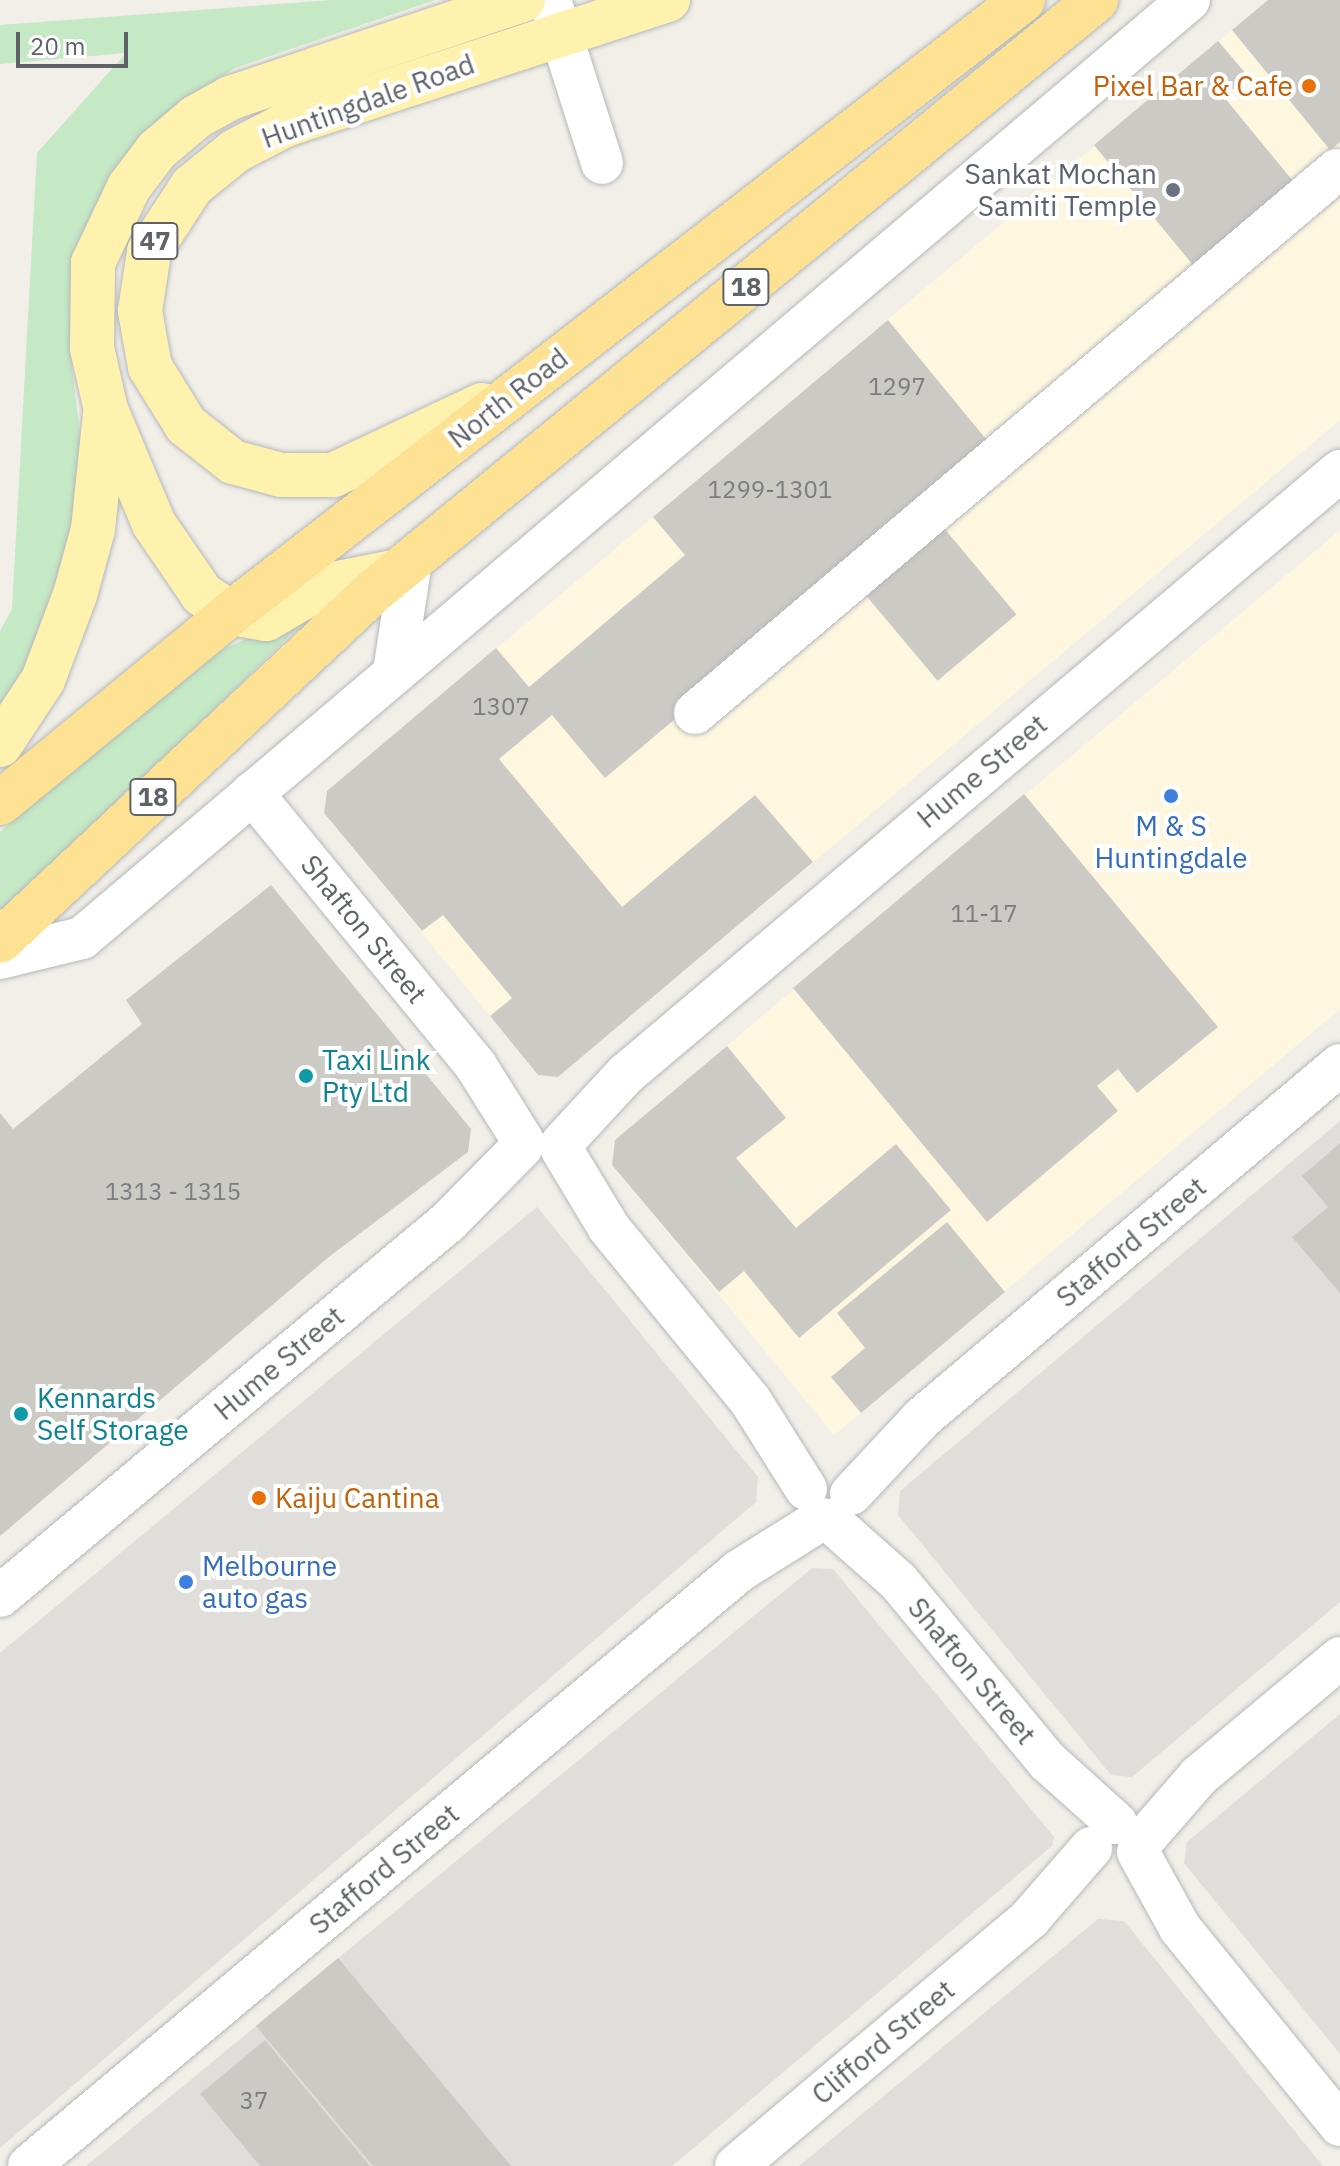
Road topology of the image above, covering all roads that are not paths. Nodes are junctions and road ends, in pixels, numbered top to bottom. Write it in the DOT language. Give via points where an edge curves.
graph roads {
  1 [pos="523,0"];
  2 [pos="668,0"];
  3 [pos="1189,0"];
  4 [pos="1088,6"];
  5 [pos="1011,10"];
  6 [pos="556,17"];
  7 [pos="602,163"];
  8 [pos="1339,170"];
  9 [pos="532,380"];
  10 [pos="106,410"];
  11 [pos="1340,471"];
  12 [pos="405,566"];
  13 [pos="231,613"];
  14 [pos="394,672"];
  15 [pos="695,713"];
  16 [pos="0,745"];
  17 [pos="252,793"];
  18 [pos="0,803"];
  19 [pos="0,941"];
  20 [pos="0,958"];
  21 [pos="1340,1065"];
  22 [pos="541,1146"];
  23 [pos="828,1496"];
  24 [pos="0,1596"];
  25 [pos="1340,1658"];
  26 [pos="1115,1847"];
  27 [pos="1338,2121"];
  28 [pos="29,2166"];
  29 [pos="736,2166"];
  1 -- 10 [label="main road, Huntingdale Road / 47" via="230,98 157,150 129,187 93,263 92,348"];
  2 -- 6 [label="main road, Huntingdale Road / 47"];
  3 -- 14 [label="street"];
  4 -- 12 [label="highway, 18"];
  5 -- 9 [label="highway, North Road / 18"];
  6 -- 7 [label="street"];
  6 -- 9 [label="main road, Huntingdale Road / 47" via="285,125 235,151 192,186 168,217 149,252 141,297 145,349 166,399 211,447 265,473 347,471"];
  8 -- 15 [label="street"];
  9 -- 13 [label="highway, North Road / 18"];
  10 -- 13 [label="main road, Huntingdale Road / 47" via="165,543 202,594"];
  10 -- 16 [label="main road" via="83,570 43,680"];
  11 -- 22 [label="street, Hume Street"];
  12 -- 13 [label="main road" via="323,586 266,619"];
  12 -- 14 [label="street"];
  12 -- 19 [label="highway, 18" via="304,651"];
  13 -- 18 [label="highway, North Road / 18"];
  14 -- 17 [label="street"];
  17 -- 20 [label="street" via="82,938"];
  17 -- 22 [label="street, Shafton Street"];
  21 -- 23 [label="street, Stafford Street"];
  22 -- 23 [label="street, Shafton Street"];
  22 -- 24 [label="street, Hume Street"];
  23 -- 26 [label="street, Shafton Street"];
  23 -- 28 [label="street, Stafford Street"];
  25 -- 26 [label="street, Clifford Street"];
  26 -- 27 [label="street, Shafton Street"];
  26 -- 29 [label="street, Clifford Street"];
}
